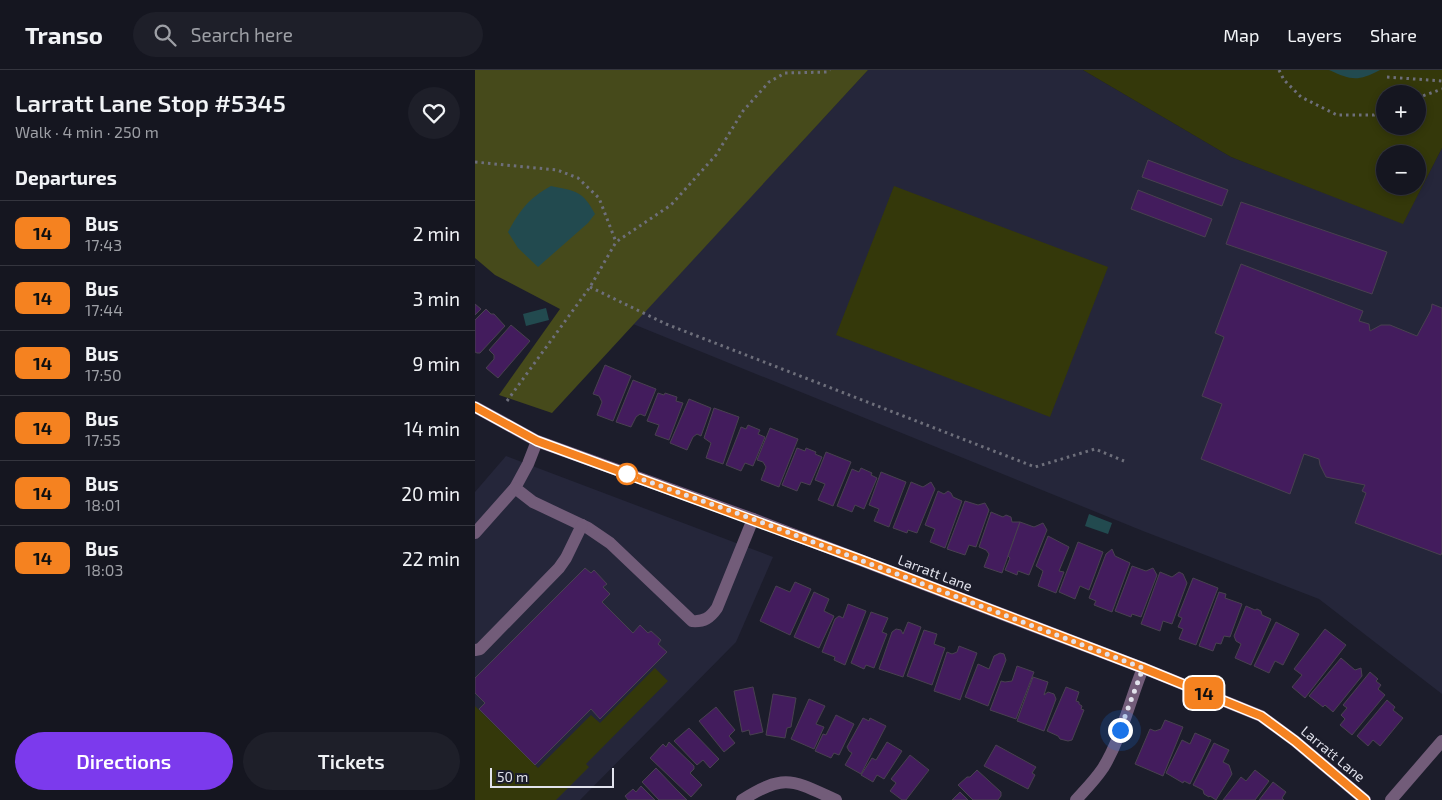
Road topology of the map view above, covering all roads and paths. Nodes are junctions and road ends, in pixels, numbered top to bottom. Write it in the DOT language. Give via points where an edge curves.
graph roads {
  1 [pos="830,70"];
  2 [pos="1279,70"];
  3 [pos="1387,77"];
  4 [pos="1442,81"];
  5 [pos="1442,88"];
  6 [pos="1426,94"];
  7 [pos="1376,114"];
  8 [pos="475,162"];
  9 [pos="616,242"];
  10 [pos="590,287"];
  11 [pos="507,401"];
  12 [pos="475,407"];
  13 [pos="537,441"];
  14 [pos="1124,461"];
  15 [pos="515,488"];
  16 [pos="753,519"];
  17 [pos="581,525"];
  18 [pos="475,533"];
  19 [pos="475,650"];
  20 [pos="1143,668"];
  21 [pos="1442,741"];
  22 [pos="742,800"];
  23 [pos="836,800"];
  24 [pos="1075,800"];
  25 [pos="1365,800"];
  26 [pos="1391,800"];
  1 -- 9 [label="path" via="785,73 769,82 743,111 716,155 671,205"];
  2 -- 7 [label="path" via="1301,97 1337,115"];
  3 -- 4 [label="path"];
  5 -- 6 [label="path"];
  8 -- 9 [label="path" via="557,170 578,178 599,198"];
  9 -- 10 [label="path"];
  10 -- 11 [label="path"];
  10 -- 14 [label="path" via="666,324 1035,467 1095,449"];
  12 -- 13 [label="street, Larratt Lane"];
  13 -- 15 [label="street"];
  13 -- 16 [label="street, Larratt Lane"];
  15 -- 17 [label="street" via="533,502"];
  15 -- 18 [label="street"];
  16 -- 17 [label="street" via="717,608 702,622 692,621 610,543"];
  16 -- 20 [label="street, Larratt Lane"];
  17 -- 19 [label="street" via="559,568 480,649"];
  20 -- 24 [label="street" via="1103,768"];
  20 -- 25 [label="street, Larratt Lane" via="1261,716"];
  21 -- 26 [label="street"];
  22 -- 23 [label="street" via="775,783 798,783"];
}
